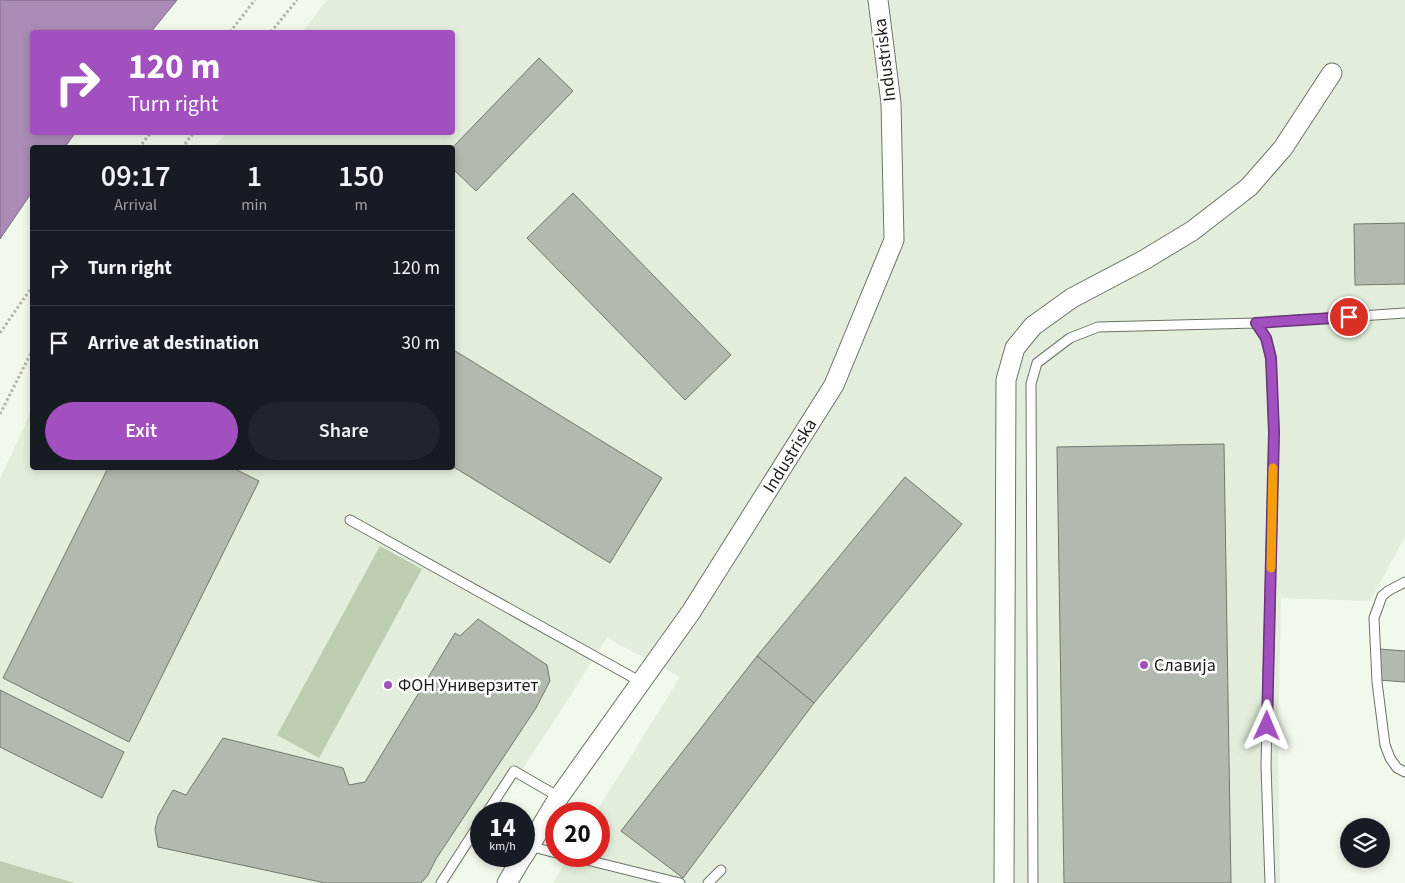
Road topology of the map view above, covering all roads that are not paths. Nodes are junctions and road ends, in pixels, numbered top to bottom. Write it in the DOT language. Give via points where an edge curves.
graph roads {
  1 [pos="878,0"];
  2 [pos="1332,73"];
  3 [pos="1405,314"];
  4 [pos="1256,323"];
  5 [pos="350,520"];
  6 [pos="1405,582"];
  7 [pos="641,682"];
  8 [pos="1405,772"];
  9 [pos="559,797"];
  10 [pos="494,802"];
  11 [pos="535,837"];
  12 [pos="470,838"];
  13 [pos="610,866"];
  14 [pos="517,867"];
  15 [pos="720,870"];
  16 [pos="441,883"];
  17 [pos="507,883"];
  18 [pos="680,883"];
  19 [pos="708,883"];
  20 [pos="1004,883"];
  21 [pos="1033,883"];
  22 [pos="1270,883"];
  1 -- 7 [label="street, Industriska" via="891,103 894,240 834,386 691,612"];
  2 -- 20 [label="street" via="1283,148 1249,187 1192,231 1072,298 1033,326 1014,348 1006,380"];
  3 -- 4 [label="lane"];
  4 -- 21 [label="lane" via="1098,327 1070,338 1037,363 1031,384"];
  4 -- 22 [label="lane" via="1266,338 1271,358 1274,432 1266,766"];
  5 -- 7 [label="lane"];
  6 -- 8 [label="lane" via="1382,596 1374,618 1377,682 1385,744 1394,763"];
  7 -- 9 [label="street, Industriska"];
  9 -- 10 [label="lane" via="514,771"];
  9 -- 11 [label="street, Industriska"];
  12 -- 16 [label="lane"];
  13 -- 18 [label="lane"];
  14 -- 17 [label="street, Industriska"];
  15 -- 19 [label="lane"];
}
